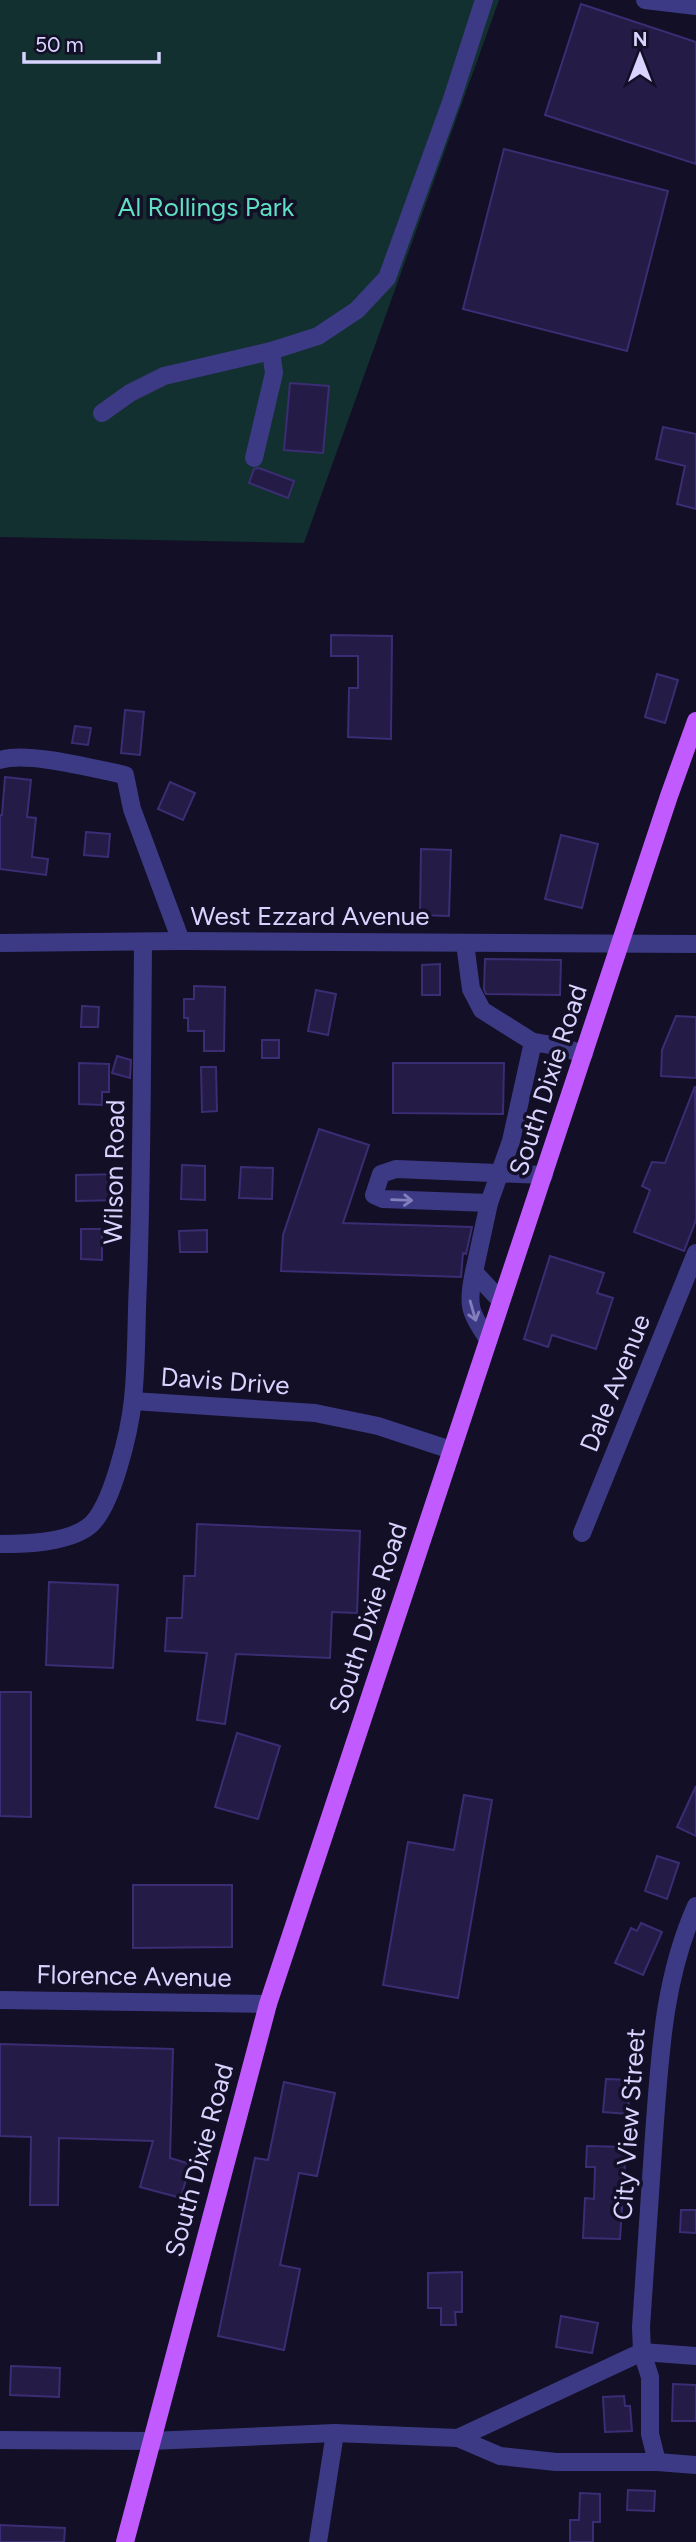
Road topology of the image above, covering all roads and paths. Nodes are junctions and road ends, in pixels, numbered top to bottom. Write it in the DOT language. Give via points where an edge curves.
graph roads {
  1 [pos="484,0"];
  2 [pos="645,0"];
  3 [pos="696,6"];
  4 [pos="271,351"];
  5 [pos="102,413"];
  6 [pos="254,458"];
  7 [pos="696,721"];
  8 [pos="0,760"];
  9 [pos="181,941"];
  10 [pos="0,943"];
  11 [pos="143,943"];
  12 [pos="465,943"];
  13 [pos="621,944"];
  14 [pos="696,944"];
  15 [pos="533,1042"];
  16 [pos="584,1054"];
  17 [pos="500,1173"];
  18 [pos="544,1175"];
  19 [pos="489,1203"];
  20 [pos="696,1253"];
  21 [pos="474,1272"];
  22 [pos="501,1301"];
  23 [pos="488,1339"];
  24 [pos="133,1401"];
  25 [pos="451,1450"];
  26 [pos="582,1533"];
  27 [pos="0,1544"];
  28 [pos="696,1906"];
  29 [pos="0,2000"];
  30 [pos="268,2004"];
  31 [pos="642,2352"];
  32 [pos="696,2356"];
  33 [pos="335,2433"];
  34 [pos="458,2438"];
  35 [pos="0,2440"];
  36 [pos="151,2441"];
  37 [pos="657,2462"];
  38 [pos="696,2465"];
  39 [pos="125,2542"];
  40 [pos="318,2542"];
  1 -- 4 [label="street" via="387,278 357,310 318,336"];
  2 -- 3 [label="street"];
  4 -- 5 [label="street" via="164,376"];
  4 -- 6 [label="street" via="274,373"];
  7 -- 13 [label="main road, South Dixie Road"];
  8 -- 9 [label="street" via="41,760 125,775 132,809"];
  9 -- 11 [label="street, West Ezzard Avenue"];
  9 -- 12 [label="street, West Ezzard Avenue"];
  10 -- 11 [label="street, West Ezzard Avenue"];
  11 -- 24 [label="street, Wilson Road"];
  12 -- 13 [label="street, West Ezzard Avenue"];
  12 -- 15 [label="street" via="471,989 482,1010"];
  13 -- 14 [label="street, West Ezzard Avenue"];
  13 -- 16 [label="main road, South Dixie Road"];
  15 -- 16 [label="street"];
  15 -- 17 [label="street"];
  16 -- 18 [label="main road, South Dixie Road"];
  17 -- 18 [label="street"];
  17 -- 19 [label="street"];
  17 -- 19 [label="street, one-way" via="396,1169 381,1174 374,1195"];
  18 -- 22 [label="main road, South Dixie Road"];
  19 -- 21 [label="street"];
  20 -- 26 [label="street, Dale Avenue"];
  21 -- 22 [label="street"];
  21 -- 23 [label="street, one-way" via="469,1295 473,1318"];
  22 -- 23 [label="main road, South Dixie Road"];
  23 -- 25 [label="main road, South Dixie Road"];
  24 -- 25 [label="street, Davis Drive" via="315,1413 378,1426"];
  24 -- 27 [label="street, Davis Drive" via="113,1484 88,1527 33,1544"];
  25 -- 30 [label="main road, South Dixie Road"];
  28 -- 31 [label="street, City View Street" via="670,1979 660,2042"];
  29 -- 30 [label="street, Florence Avenue"];
  30 -- 36 [label="main road, South Dixie Road"];
  31 -- 32 [label="street"];
  31 -- 34 [label="street"];
  31 -- 37 [label="street, City View Street" via="650,2378 650,2434"];
  33 -- 34 [label="street"];
  33 -- 36 [label="street"];
  33 -- 40 [label="street"];
  34 -- 37 [label="street" via="500,2456 556,2462"];
  35 -- 36 [label="street"];
  36 -- 39 [label="main road, South Dixie Road"];
  37 -- 38 [label="street"];
}
